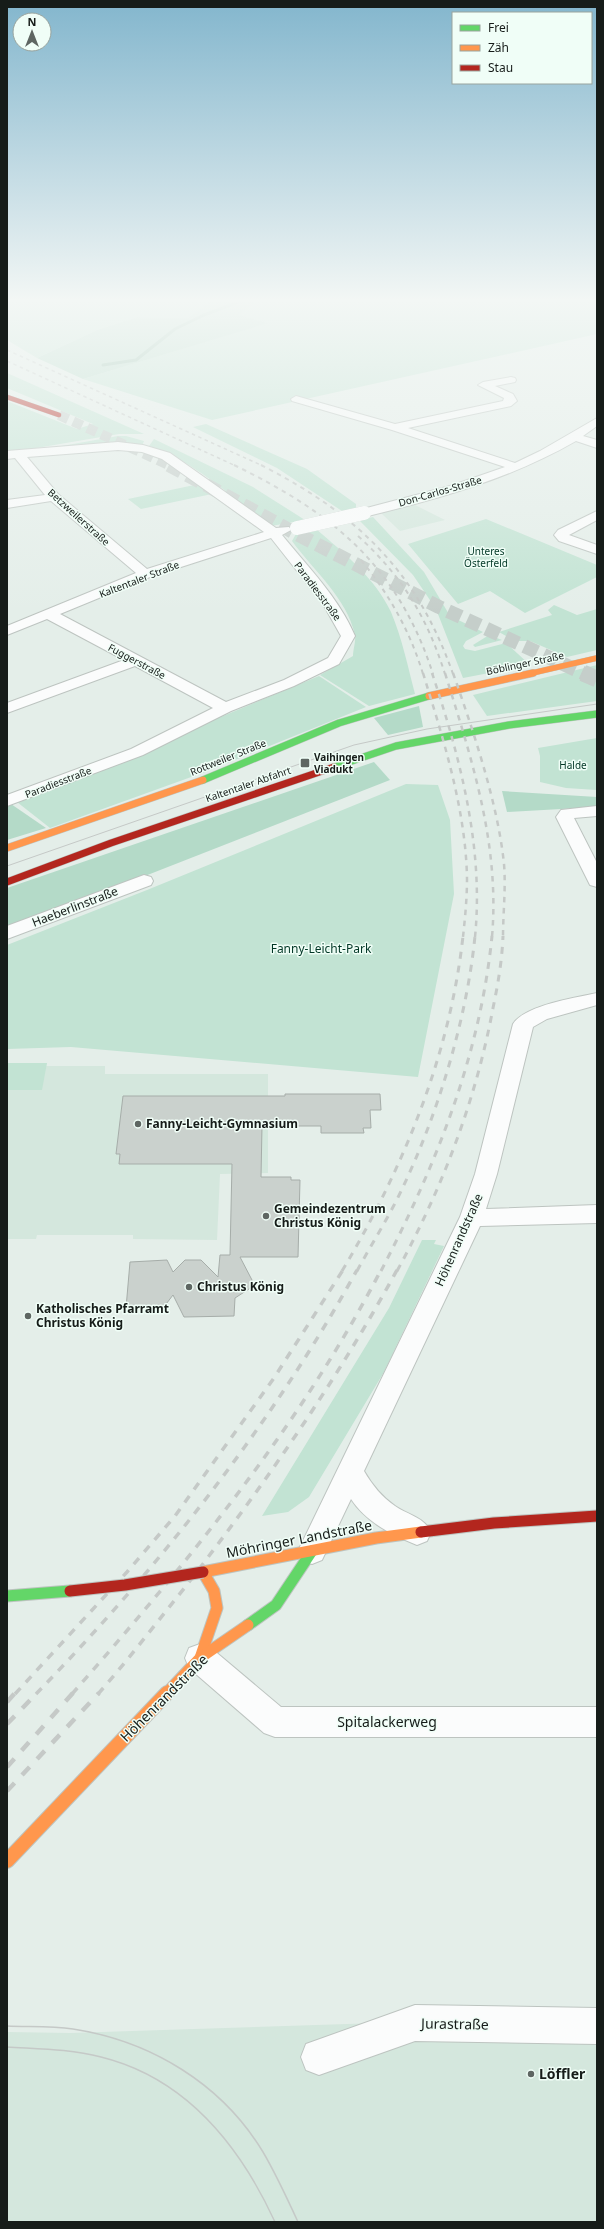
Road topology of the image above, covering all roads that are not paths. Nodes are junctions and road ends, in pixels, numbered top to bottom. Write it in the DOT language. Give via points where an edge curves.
graph roads {
  1 [pos="34,405"];
  2 [pos="317,405"];
  3 [pos="502,405"];
  4 [pos="59,415"];
  5 [pos="597,421"];
  6 [pos="396,428"];
  7 [pos="576,437"];
  8 [pos="597,444"];
  9 [pos="12,454"];
  10 [pos="514,466"];
  11 [pos="54,497"];
  12 [pos="7,504"];
  13 [pos="597,515"];
  14 [pos="273,532"];
  15 [pos="597,550"];
  16 [pos="146,574"];
  17 [pos="48,614"];
  18 [pos="11,627"];
  19 [pos="597,658"];
  20 [pos="136,661"];
  21 [pos="458,688"];
  22 [pos="7,708"];
  23 [pos="225,708"];
  24 [pos="597,714"];
  25 [pos="7,801"];
  26 [pos="597,811"];
  27 [pos="7,848"];
  28 [pos="144,881"];
  29 [pos="597,881"];
  30 [pos="7,882"];
  31 [pos="7,933"];
  32 [pos="597,999"];
  33 [pos="597,1214"];
  34 [pos="472,1217"];
  35 [pos="350,1472"];
  36 [pos="597,1516"];
  37 [pos="417,1532"];
  38 [pos="312,1552"];
  39 [pos="203,1572"];
  40 [pos="7,1596"];
  41 [pos="200,1658"];
  42 [pos="597,1722"];
  43 [pos="7,1861"];
  44 [pos="597,2026"];
  45 [pos="319,2057"];
  1 -- 4 [label="main road"];
  2 -- 6 [label="street"];
  3 -- 6 [label="street"];
  5 -- 7 [label="street, Don-Carlos-Straße"];
  6 -- 10 [label="street"];
  7 -- 8 [label="street"];
  7 -- 10 [label="street, Don-Carlos-Straße"];
  9 -- 11 [label="street, Betzweilerstraße"];
  9 -- 14 [label="street, Paradiesstraße" via="118,446 157,452 173,459"];
  10 -- 14 [label="street, Don-Carlos-Straße, bridge" via="449,489 364,513"];
  11 -- 12 [label="street"];
  11 -- 16 [label="street, Betzweilerstraße"];
  13 -- 15 [label="street" via="561,535"];
  14 -- 16 [label="street, Kaltentaler Straße"];
  14 -- 23 [label="street, Paradiesstraße" via="329,602 348,636 334,660 289,683"];
  16 -- 17 [label="street, Kaltentaler Straße"];
  17 -- 18 [label="street, Kaltentaler Straße"];
  17 -- 20 [label="street, Fuggerstraße"];
  19 -- 21 [label="main road, Böblinger Straße"];
  20 -- 22 [label="street"];
  20 -- 23 [label="street, Fuggerstraße"];
  21 -- 27 [label="main road, Rottweiler Straße" via="342,721 190,785 86,823"];
  23 -- 25 [label="street, Paradiesstraße" via="137,752"];
  24 -- 30 [label="main road, Kaltentaler Abfahrt" via="509,725 396,746 111,843"];
  26 -- 29 [label="street" via="567,814 564,817"];
  28 -- 31 [label="street, Haeberlinstraße"];
  32 -- 34 [label="street, Höhenrandstraße" via="540,1014 523,1024 486,1174"];
  33 -- 34 [label="street"];
  34 -- 35 [label="street, Höhenrandstraße"];
  35 -- 37 [label="street" via="365,1498 387,1518"];
  35 -- 38 [label="street, Höhenrandstraße"];
  36 -- 37 [label="main road, Möhringer Landstraße" via="494,1523"];
  37 -- 38 [label="main road, Möhringer Landstraße"];
  38 -- 39 [label="main road, Möhringer Landstraße"];
  38 -- 41 [label="main road, Höhenrandstraße" via="276,1605"];
  39 -- 40 [label="main road, Möhringer Landstraße, bridge" via="126,1585"];
  39 -- 41 [label="main road" via="214,1590 217,1608"];
  41 -- 42 [label="street, Spitalackerweg" via="275,1722"];
  41 -- 43 [label="main road, Höhenrandstraße"];
  44 -- 45 [label="street, Jurastraße" via="415,2023"];
}
